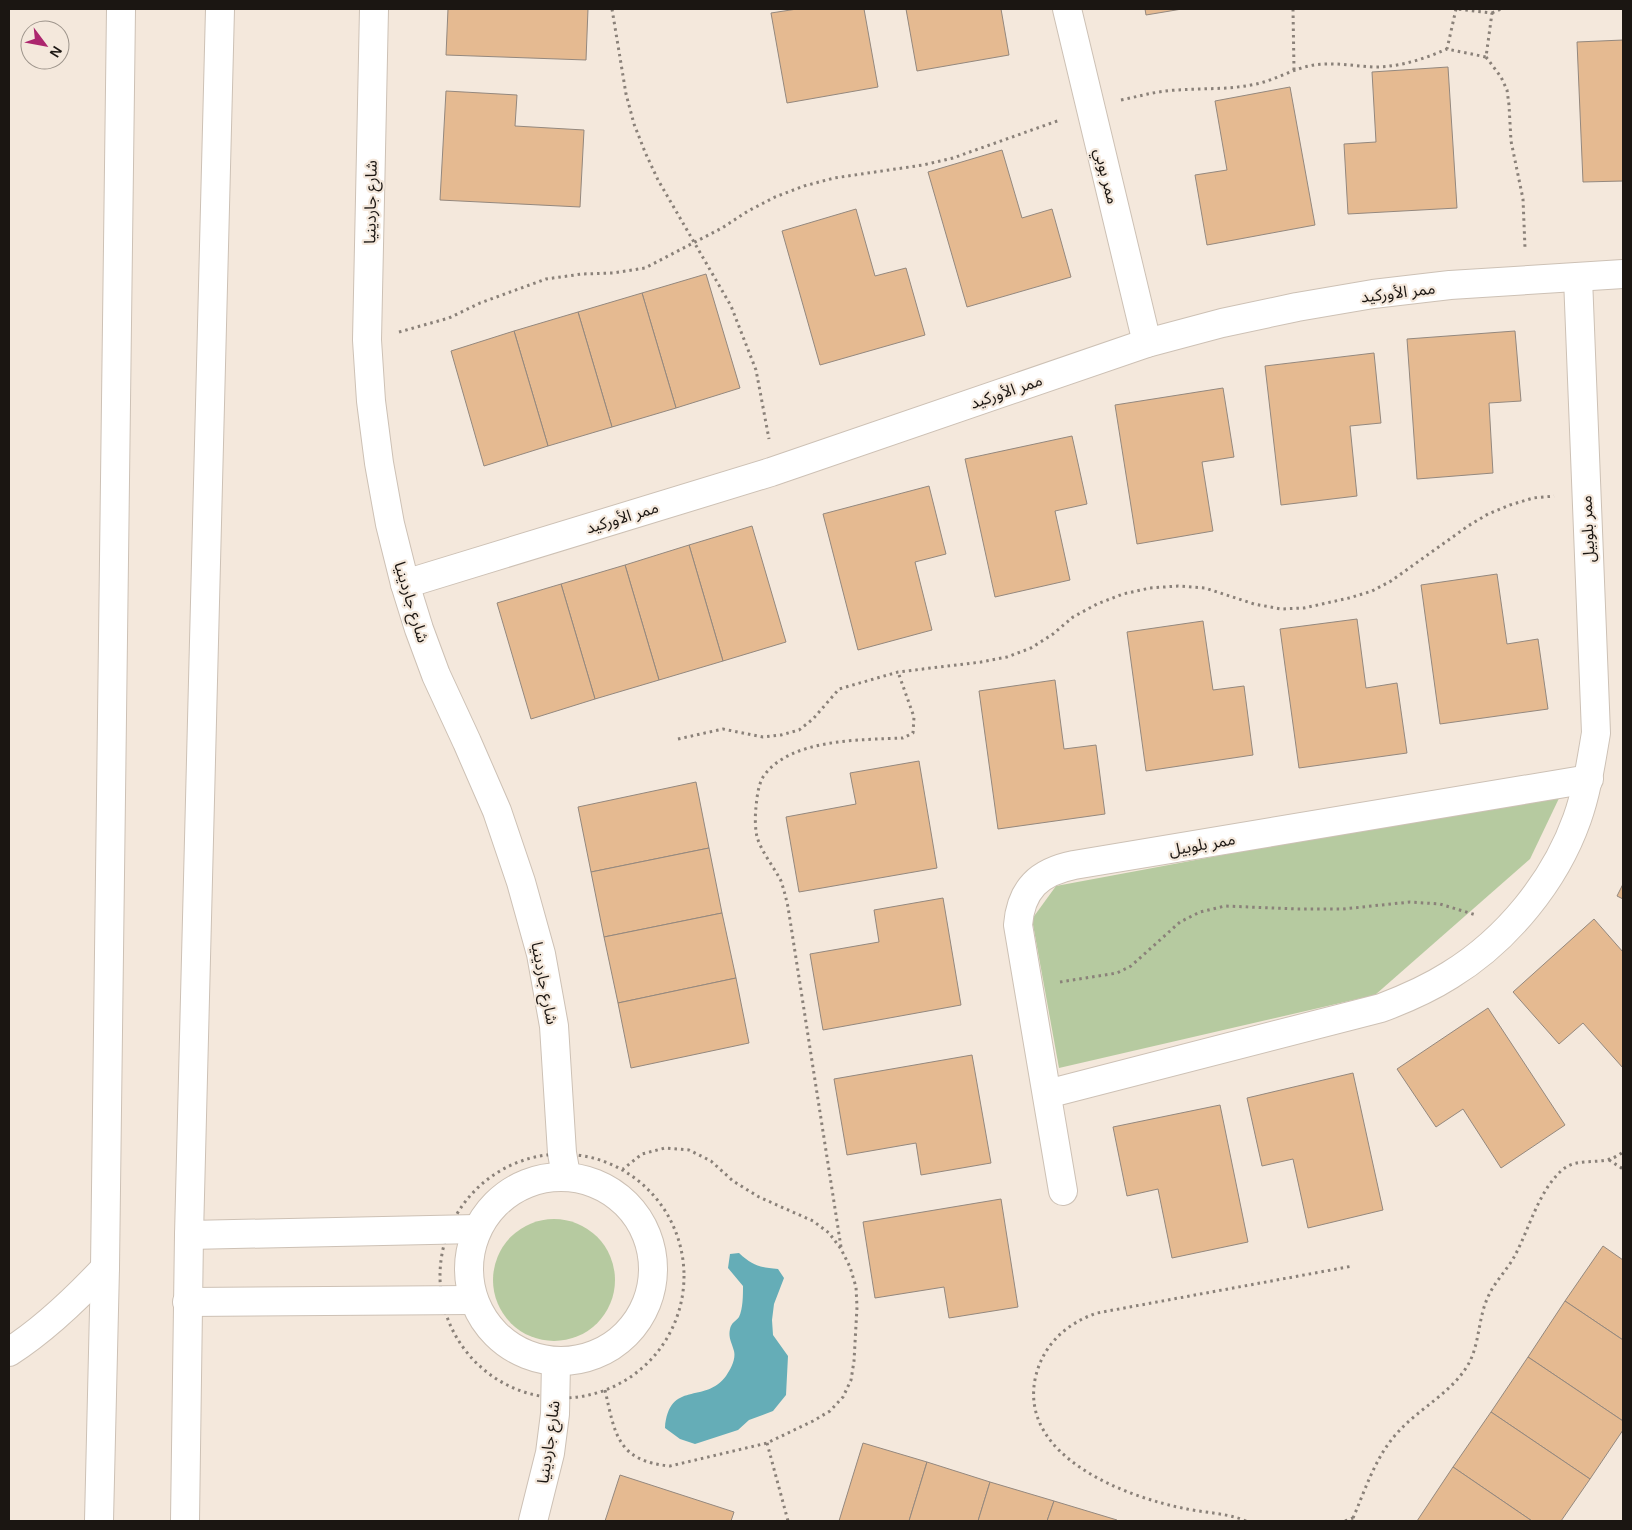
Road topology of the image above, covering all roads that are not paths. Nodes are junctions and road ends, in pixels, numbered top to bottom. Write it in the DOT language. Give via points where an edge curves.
graph roads {
  1 [pos="121,9"];
  2 [pos="220,9"];
  3 [pos="374,9"];
  4 [pos="1067,9"];
  5 [pos="1623,274"];
  6 [pos="1578,278"];
  7 [pos="1147,343"];
  8 [pos="406,584"];
  9 [pos="1589,779"];
  10 [pos="1047,1094"];
  11 [pos="564,1164"];
  12 [pos="1063,1191"];
  13 [pos="477,1229"];
  14 [pos="188,1235"];
  15 [pos="105,1268"];
  16 [pos="473,1300"];
  17 [pos="188,1302"];
  18 [pos="9,1352"];
  19 [pos="556,1362"];
  20 [pos="99,1521"];
  21 [pos="185,1521"];
  22 [pos="533,1521"];
  1 -- 15 [label="street"];
  2 -- 14 [label="street"];
  3 -- 8 [label="street, شارع جاردينيا" via="367,340 379,462 390,524"];
  4 -- 7 [label="street, ممر بوبي"];
  5 -- 6 [label="street, ممر الأوركيد"];
  6 -- 7 [label="street, ممر الأوركيد" via="1450,285 1364,296 1288,309"];
  6 -- 9 [label="street, ممر بلوبيل" via="1596,733"];
  7 -- 8 [label="street, ممر الأوركيد" via="771,472"];
  8 -- 11 [label="street, شارع جاردينيا" via="436,675 497,811 541,954 554,1026"];
  9 -- 10 [label="street, ممر بلوبيل" via="1577,819 1537,894 1510,926 1451,975 1382,1008"];
  9 -- 10 [label="street, ممر بلوبيل" via="1059,868 1046,874 1025,896 1018,925"];
  10 -- 12 [label="street, ممر بلوبيل"];
  11 -- 13 [label="street" via="499,1200"];
  11 -- 19 [label="street" via="624,1200 644,1226 653,1257 652,1289 639,1319 617,1343 588,1357"];
  13 -- 14 [label="street"];
  13 -- 16 [label="street" via="468,1264"];
  14 -- 17 [label="street"];
  15 -- 18 [label="street" via="45,1326"];
  15 -- 20 [label="street"];
  16 -- 17 [label="street"];
  16 -- 19 [label="street" via="492,1331 521,1353"];
  17 -- 21 [label="street"];
  19 -- 22 [label="street, شارع جاردينيا" via="550,1453"];
}
